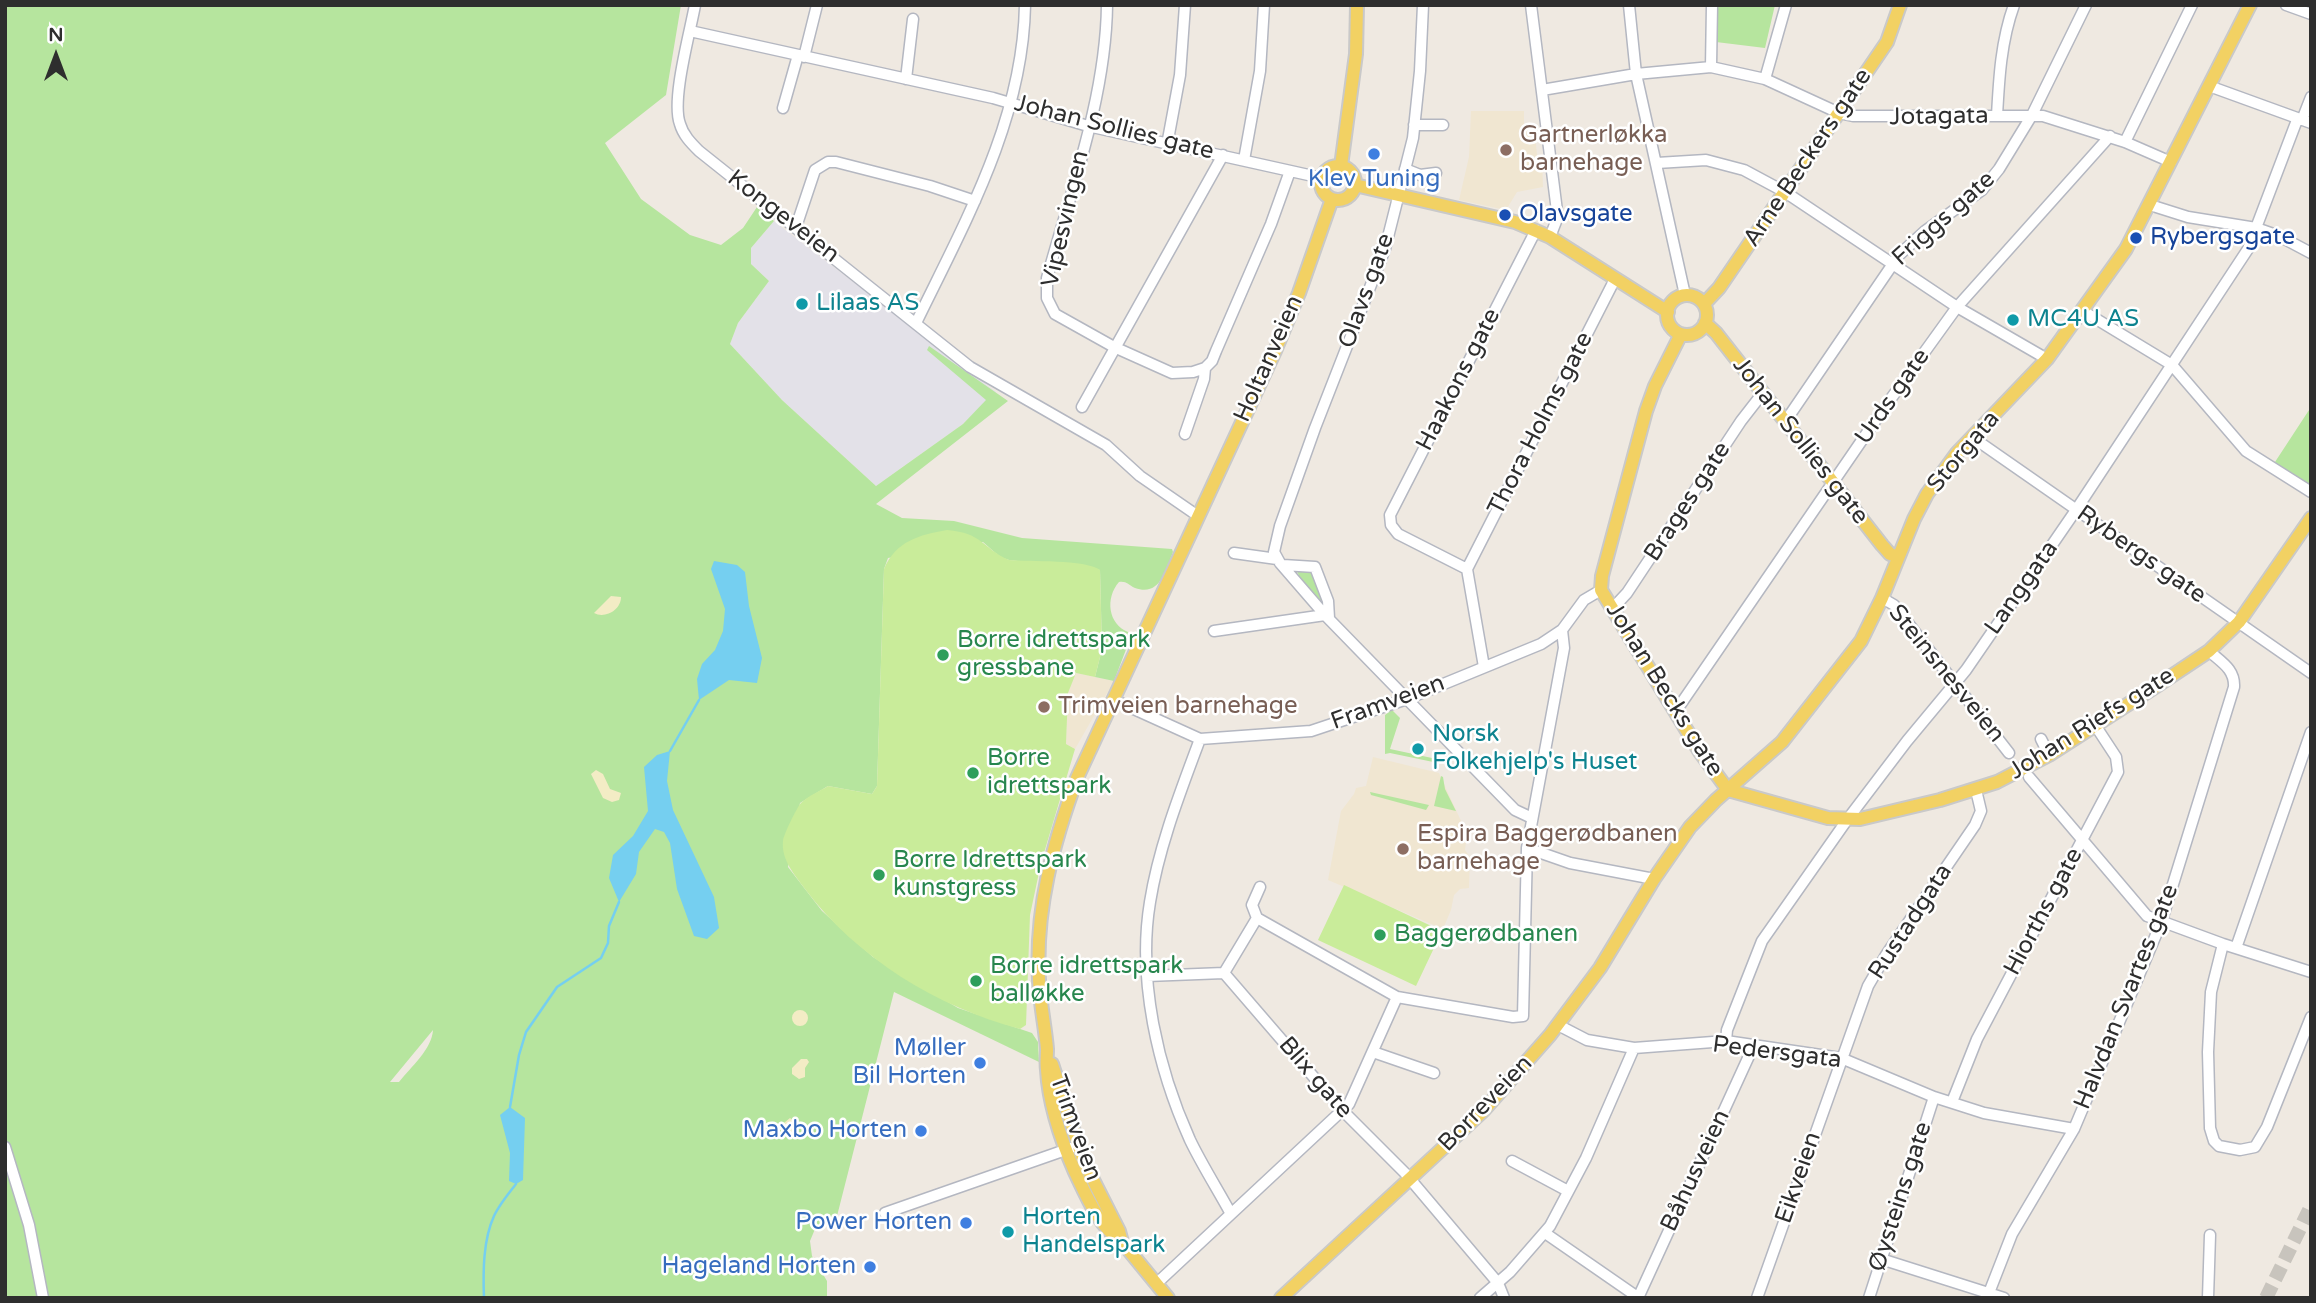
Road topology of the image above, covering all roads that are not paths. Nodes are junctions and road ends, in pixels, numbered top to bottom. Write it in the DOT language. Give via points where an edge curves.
graph roads {
  1 [pos="695,5"];
  2 [pos="817,5"];
  3 [pos="1025,5"];
  4 [pos="1107,5"];
  5 [pos="1185,5"];
  6 [pos="1264,5"];
  7 [pos="1357,5"];
  8 [pos="1423,5"];
  9 [pos="1531,5"];
  10 [pos="1629,5"];
  11 [pos="1712,5"];
  12 [pos="1786,5"];
  13 [pos="1900,5"];
  14 [pos="2014,5"];
  15 [pos="2086,5"];
  16 [pos="2192,5"];
  17 [pos="2250,5"];
  18 [pos="2286,5"];
  19 [pos="2311,14"];
  20 [pos="913,19"];
  21 [pos="690,31"];
  22 [pos="801,56"];
  23 [pos="1711,67"];
  24 [pos="1636,74"];
  25 [pos="906,79"];
  26 [pos="1765,79"];
  27 [pos="2209,86"];
  28 [pos="1542,90"];
  29 [pos="2311,97"];
  30 [pos="1011,104"];
  31 [pos="783,108"];
  32 [pos="1839,113"];
  33 [pos="2032,115"];
  34 [pos="1997,116"];
  35 [pos="2303,121"];
  36 [pos="1414,125"];
  37 [pos="1443,125"];
  38 [pos="1088,126"];
  39 [pos="2109,136"];
  40 [pos="2126,142"];
  41 [pos="1167,145"];
  42 [pos="1223,155"];
  43 [pos="1244,160"];
  44 [pos="2171,162"];
  45 [pos="1657,163"];
  46 [pos="1341,166"];
  47 [pos="1405,169"];
  48 [pos="1290,171"];
  49 [pos="1436,173"];
  50 [pos="1322,178"];
  51 [pos="1355,185"];
  52 [pos="1785,192"];
  53 [pos="1398,196"];
  54 [pos="1332,199"];
  55 [pos="975,201"];
  56 [pos="2150,205"];
  57 [pos="796,227"];
  58 [pos="2256,228"];
  59 [pos="1536,230"];
  60 [pos="1550,237"];
  61 [pos="2311,253"];
  62 [pos="1892,264"];
  63 [pos="1615,279"];
  64 [pos="1685,295"];
  65 [pos="1704,304"];
  66 [pos="1956,307"];
  67 [pos="1668,312"];
  68 [pos="2082,312"];
  69 [pos="916,323"];
  70 [pos="1705,323"];
  71 [pos="1681,334"];
  72 [pos="1114,347"];
  73 [pos="2047,359"];
  74 [pos="2172,365"];
  75 [pos="1205,368"];
  76 [pos="1762,394"];
  77 [pos="1082,407"];
  78 [pos="1784,422"];
  79 [pos="1185,434"];
  80 [pos="1972,437"];
  81 [pos="1833,484"];
  82 [pos="2311,492"];
  83 [pos="2076,510"];
  84 [pos="1198,516"];
  85 [pos="2311,518"];
  86 [pos="1234,553"];
  87 [pos="1898,557"];
  88 [pos="1280,562"];
  89 [pos="1467,569"];
  90 [pos="1601,590"];
  91 [pos="1882,598"];
  92 [pos="1612,608"];
  93 [pos="1327,616"];
  94 [pos="2239,622"];
  95 [pos="1562,630"];
  96 [pos="1214,631"];
  97 [pos="2209,651"];
  98 [pos="1484,667"];
  99 [pos="2311,673"];
  100 [pos="1955,682"];
  101 [pos="1407,699"];
  102 [pos="1114,700"];
  103 [pos="1676,711"];
  104 [pos="2095,725"];
  105 [pos="2311,732"];
  106 [pos="1200,739"];
  107 [pos="2041,739"];
  108 [pos="2009,752"];
  109 [pos="2049,755"];
  110 [pos="2029,777"];
  111 [pos="1728,790"];
  112 [pos="1976,790"];
  113 [pos="1532,818"];
  114 [pos="1847,820"];
  115 [pos="2082,840"];
  116 [pos="1527,848"];
  117 [pos="1654,879"];
  118 [pos="1261,887"];
  119 [pos="1257,918"];
  120 [pos="2161,923"];
  121 [pos="2223,944"];
  122 [pos="2236,948"];
  123 [pos="2311,972"];
  124 [pos="1224,973"];
  125 [pos="1147,976"];
  126 [pos="1397,997"];
  127 [pos="2311,1017"];
  128 [pos="1558,1025"];
  129 [pos="1726,1041"];
  130 [pos="1754,1045"];
  131 [pos="1634,1048"];
  132 [pos="1373,1052"];
  133 [pos="1841,1058"];
  134 [pos="1434,1073"];
  135 [pos="1934,1097"];
  136 [pos="1952,1102"];
  137 [pos="1343,1111"];
  138 [pos="2074,1129"];
  139 [pos="5,1147"];
  140 [pos="1072,1148"];
  141 [pos="1512,1161"];
  142 [pos="1409,1180"];
  143 [pos="1568,1191"];
  144 [pos="885,1213"];
  145 [pos="1231,1214"];
  146 [pos="1545,1233"];
  147 [pos="2210,1235"];
  148 [pos="1881,1259"];
  149 [pos="1498,1283"];
  150 [pos="1156,1284"];
  151 [pos="1988,1295"];
  152 [pos="43,1298"];
  153 [pos="1168,1298"];
  154 [pos="1281,1298"];
  155 [pos="1480,1298"];
  156 [pos="1504,1298"];
  157 [pos="1638,1298"];
  158 [pos="1757,1298"];
  159 [pos="1869,1298"];
  160 [pos="2004,1298"];
  161 [pos="2208,1298"];
  1 -- 21 [label="street, Kongeveien"];
  2 -- 22 [label="street"];
  3 -- 30 [label="street" via="1020,68"];
  4 -- 38 [label="street, Vipesvingen" via="1101,67"];
  5 -- 41 [label="street" via="1180,75"];
  6 -- 43 [label="street" via="1260,71"];
  7 -- 46 [label="main road" via="1356,54"];
  8 -- 36 [label="street, Olavs gate"];
  9 -- 28 [label="street"];
  10 -- 24 [label="street"];
  11 -- 23 [label="street"];
  12 -- 26 [label="street"];
  13 -- 32 [label="main road, Arne Beckers gate" via="1887,42"];
  14 -- 34 [label="street" via="1999,73"];
  15 -- 33 [label="street, Friggs gate"];
  16 -- 40 [label="street"];
  17 -- 27 [label="main road, Storgata"];
  18 -- 19 [label="street"];
  20 -- 25 [label="street"];
  21 -- 22 [label="street, Johan Sollies gate"];
  21 -- 57 [label="street, Kongeveien" via="678,103 683,132"];
  22 -- 25 [label="street, Johan Sollies gate"];
  22 -- 31 [label="street"];
  23 -- 24 [label="street, Jotagata"];
  23 -- 26 [label="street, Jotagata"];
  24 -- 28 [label="street, Jotagata"];
  24 -- 45 [label="street"];
  25 -- 30 [label="street, Johan Sollies gate"];
  26 -- 32 [label="street, Jotagata"];
  27 -- 35 [label="street"];
  27 -- 44 [label="main road, Storgata"];
  28 -- 60 [label="street" via="1557,211"];
  29 -- 35 [label="street, Langgata"];
  30 -- 38 [label="street, Johan Sollies gate"];
  30 -- 55 [label="street"];
  32 -- 34 [label="street, Jotagata" via="1864,118"];
  32 -- 52 [label="main road, Arne Beckers gate"];
  33 -- 34 [label="street, Jotagata"];
  33 -- 39 [label="street, Jotagata"];
  33 -- 62 [label="street, Friggs gate" via="1982,190 1925,231"];
  35 -- 58 [label="street, Langgata"];
  36 -- 37 [label="street"];
  36 -- 47 [label="street, Olavs gate"];
  38 -- 41 [label="street, Johan Sollies gate"];
  38 -- 72 [label="street, Vipesvingen" via="1047,278 1047,298 1055,314"];
  39 -- 40 [label="street, Jotagata"];
  39 -- 66 [label="street, Urds gate"];
  40 -- 44 [label="street, Jotagata"];
  41 -- 42 [label="street, Johan Sollies gate"];
  42 -- 43 [label="street, Johan Sollies gate"];
  42 -- 72 [label="street"];
  43 -- 48 [label="street, Johan Sollies gate"];
  44 -- 56 [label="main road, Storgata"];
  45 -- 52 [label="street" via="1706,160 1724,164"];
  45 -- 64 [label="street"];
  46 -- 50 [label="main road" via="1331,167"];
  46 -- 51 [label="main road" via="1352,173"];
  47 -- 49 [label="street"];
  47 -- 53 [label="street, Olavs gate"];
  48 -- 50 [label="street, Johan Sollies gate"];
  48 -- 75 [label="street" via="1219,346"];
  50 -- 54 [label="main road" via="1322,188"];
  51 -- 53 [label="main road"];
  51 -- 54 [label="main road" via="1345,199"];
  52 -- 62 [label="street"];
  52 -- 65 [label="main road, Arne Beckers gate"];
  53 -- 59 [label="main road"];
  53 -- 88 [label="street, Olavs gate" via="1385,249 1280,526 1274,552"];
  54 -- 84 [label="main road, Holtanveien" via="1275,351"];
  55 -- 57 [label="street" via="828,162 816,170"];
  55 -- 69 [label="street"];
  56 -- 58 [label="street" via="2188,217"];
  56 -- 68 [label="main road, Storgata"];
  57 -- 69 [label="street, Kongeveien"];
  58 -- 61 [label="street"];
  58 -- 74 [label="street, Langgata" via="2248,249"];
  59 -- 60 [label="main road"];
  59 -- 89 [label="street, Haakons gate" via="1392,509 1393,530"];
  60 -- 63 [label="main road"];
  62 -- 66 [label="street"];
  62 -- 78 [label="street, Friggs gate"];
  63 -- 67 [label="main road"];
  63 -- 89 [label="street, Thora Holms gate"];
  64 -- 65 [label="main road"];
  64 -- 67 [label="main road" via="1676,299"];
  65 -- 70 [label="main road"];
  66 -- 73 [label="street"];
  66 -- 81 [label="street, Urds gate"];
  67 -- 71 [label="main road" via="1670,325"];
  68 -- 73 [label="main road, Storgata"];
  68 -- 74 [label="street"];
  69 -- 84 [label="street, Kongeveien" via="970,367 1106,445 1140,476"];
  70 -- 71 [label="main road" via="1695,333"];
  70 -- 76 [label="main road, Johan Sollies gate"];
  71 -- 90 [label="main road" via="1646,411"];
  72 -- 75 [label="street, Vipesvingen" via="1172,373"];
  72 -- 77 [label="street"];
  73 -- 80 [label="main road, Storgata"];
  74 -- 82 [label="street" via="2246,450"];
  74 -- 83 [label="street, Langgata"];
  75 -- 79 [label="street"];
  76 -- 78 [label="main road, Johan Sollies gate"];
  76 -- 92 [label="street, Brages gate" via="1627,593"];
  78 -- 81 [label="main road, Johan Sollies gate"];
  80 -- 83 [label="street, Rybergs gate"];
  80 -- 87 [label="main road, Storgata" via="1927,494"];
  81 -- 87 [label="main road, Johan Sollies gate" via="1890,554"];
  81 -- 103 [label="street, Urds gate"];
  83 -- 94 [label="street, Rybergs gate"];
  83 -- 100 [label="street, Langgata"];
  84 -- 102 [label="main road, Trimveien"];
  85 -- 94 [label="main road, Johan Riefs gate"];
  86 -- 88 [label="street"];
  87 -- 91 [label="main road, Storgata"];
  88 -- 93 [label="street"];
  88 -- 93 [label="street" via="1315,567 1328,601"];
  89 -- 98 [label="street"];
  90 -- 92 [label="main road, Johan Becks gate"];
  90 -- 95 [label="street, Framveien" via="1584,600"];
  91 -- 100 [label="street, Steinsnesveien" via="1894,605"];
  91 -- 111 [label="main road, Storgata" via="1860,641 1814,704 1782,742"];
  92 -- 103 [label="main road, Johan Becks gate"];
  93 -- 96 [label="street"];
  93 -- 101 [label="street"];
  94 -- 97 [label="main road, Johan Riefs gate"];
  94 -- 99 [label="street, Rybergs gate"];
  95 -- 98 [label="street, Framveien" via="1541,644"];
  95 -- 113 [label="street" via="1564,648"];
  97 -- 104 [label="main road, Johan Riefs gate"];
  97 -- 120 [label="street, Halvdan Svartes gate" via="2231,671 2234,687"];
  98 -- 101 [label="street, Framveien"];
  100 -- 108 [label="street, Steinsnesveien"];
  100 -- 114 [label="street, Langgata"];
  101 -- 106 [label="street, Framveien" via="1311,731"];
  101 -- 113 [label="street" via="1515,810"];
  102 -- 106 [label="street, Framveien"];
  102 -- 140 [label="main road, Trimveien" via="1068,801 1053,849 1040,924 1038,971 1047,1051"];
  103 -- 111 [label="main road, Johan Becks gate"];
  104 -- 109 [label="main road, Johan Riefs gate"];
  104 -- 115 [label="street, Hiorths gate" via="2116,757 2118,772"];
  105 -- 122 [label="street"];
  106 -- 125 [label="street" via="1154,879 1146,934"];
  107 -- 109 [label="street"];
  109 -- 112 [label="main road, Johan Riefs gate"];
  110 -- 115 [label="street"];
  111 -- 114 [label="main road, Johan Riefs gate"];
  111 -- 117 [label="main road, Storgata" via="1690,827"];
  112 -- 114 [label="main road, Johan Riefs gate"];
  112 -- 133 [label="street, Rustadgata" via="1980,815 1868,986"];
  113 -- 116 [label="street"];
  114 -- 129 [label="street, Langgata" via="1762,941"];
  115 -- 120 [label="street" via="2147,916"];
  115 -- 136 [label="street, Hiorths gate" via="1978,1040"];
  116 -- 117 [label="street" via="1570,863"];
  116 -- 126 [label="street" via="1523,1016"];
  117 -- 128 [label="main road, Borreveien"];
  118 -- 119 [label="street" via="1252,905"];
  119 -- 124 [label="street"];
  119 -- 126 [label="street"];
  120 -- 121 [label="street"];
  120 -- 138 [label="street, Halvdan Svartes gate"];
  121 -- 122 [label="street"];
  121 -- 127 [label="street" via="2211,992 2208,1052 2211,1135 2219,1146 2255,1147"];
  122 -- 123 [label="street"];
  124 -- 125 [label="street"];
  124 -- 137 [label="street, Blix gate"];
  125 -- 145 [label="street" via="1159,1053 1174,1100 1191,1142"];
  126 -- 132 [label="street"];
  128 -- 131 [label="street, Pedersgata" via="1587,1040"];
  128 -- 142 [label="main road, Borreveien" via="1483,1111"];
  129 -- 130 [label="street, Pedersgata"];
  129 -- 131 [label="street, Pedersgata"];
  130 -- 133 [label="street, Pedersgata"];
  130 -- 157 [label="street, Båhusveien"];
  131 -- 143 [label="street"];
  132 -- 134 [label="street"];
  132 -- 137 [label="street"];
  133 -- 135 [label="street, Pedersgata"];
  133 -- 158 [label="street, Eikveien"];
  135 -- 136 [label="street, Pedersgata"];
  135 -- 148 [label="street, Øysteins gate"];
  136 -- 138 [label="street, Pedersgata" via="1984,1113"];
  137 -- 142 [label="street, Blix gate"];
  137 -- 145 [label="street"];
  138 -- 151 [label="street, Halvdan Svartes gate" via="2012,1234"];
  139 -- 152 [label="street" via="29,1225"];
  140 -- 144 [label="street"];
  140 -- 150 [label="main road, Trimveien" via="1122,1242"];
  141 -- 143 [label="street"];
  142 -- 149 [label="street, Blix gate"];
  142 -- 154 [label="main road, Borreveien"];
  143 -- 146 [label="street"];
  145 -- 150 [label="street"];
  146 -- 149 [label="street"];
  146 -- 157 [label="street"];
  147 -- 161 [label="street"];
  148 -- 151 [label="street"];
  148 -- 159 [label="street, Øysteins gate"];
  149 -- 155 [label="street"];
  149 -- 156 [label="street, Blix gate"];
  150 -- 153 [label="main road, Trimveien"];
  151 -- 160 [label="street"];
}
